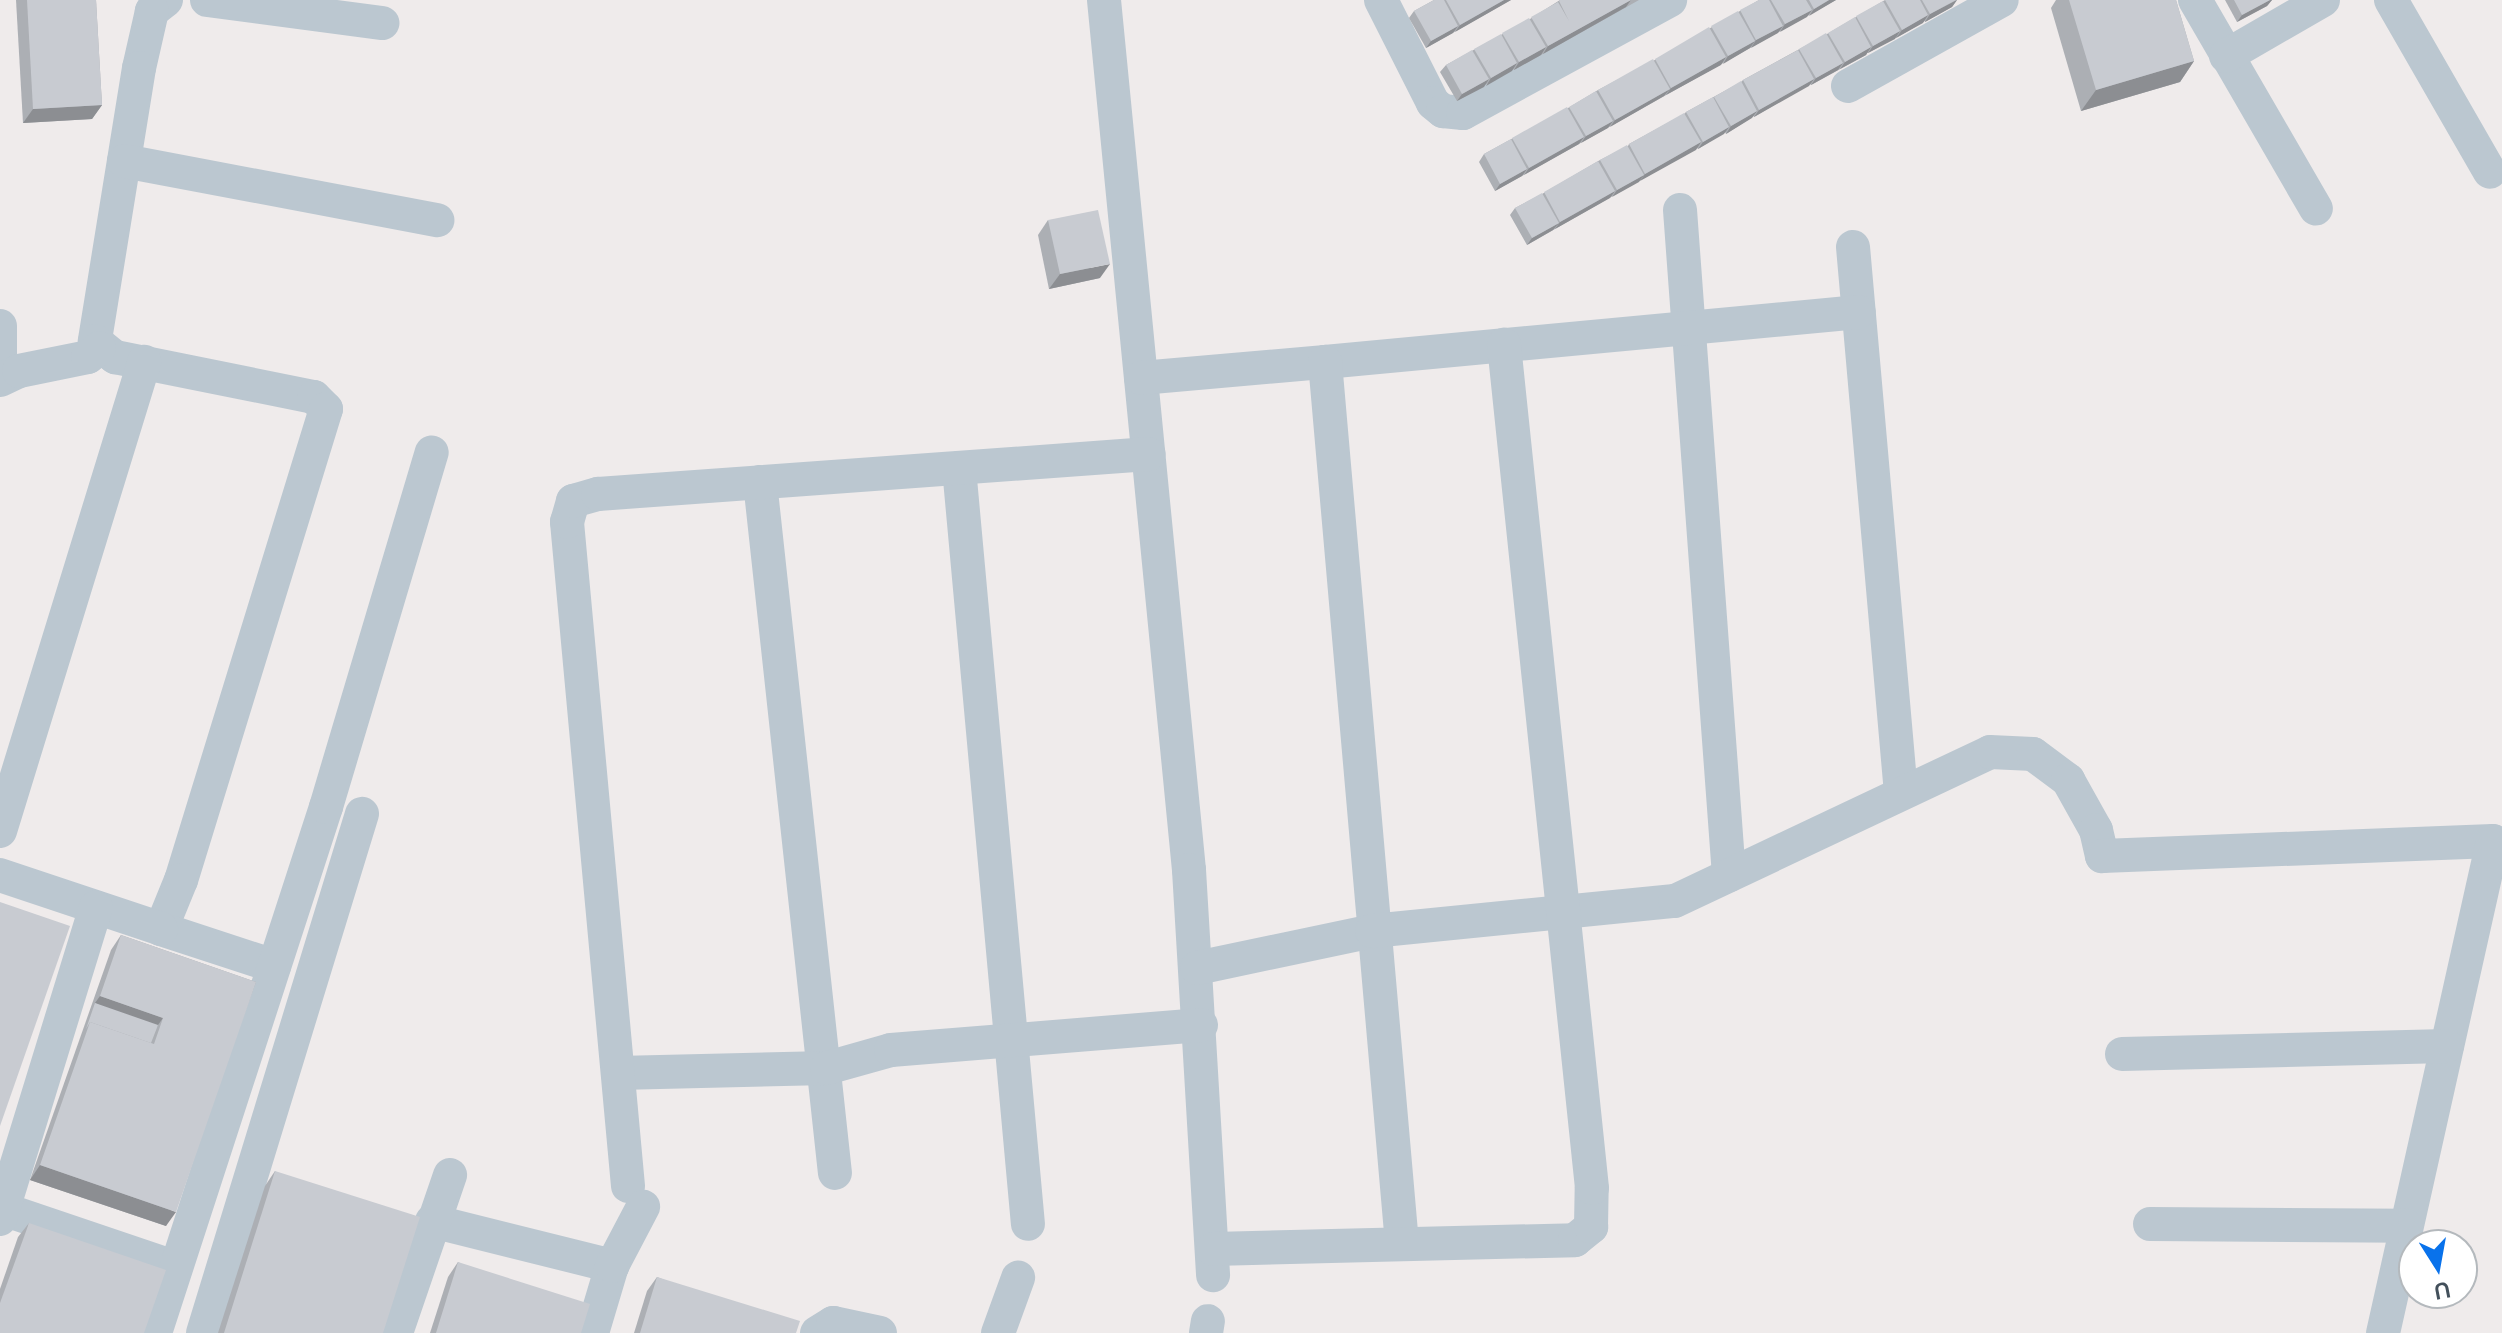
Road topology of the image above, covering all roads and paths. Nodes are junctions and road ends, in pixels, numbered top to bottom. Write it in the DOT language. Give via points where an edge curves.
graph roads {
  1 [pos="166,0"];
  2 [pos="207,0"];
  3 [pos="1104,0"];
  4 [pos="1381,0"];
  5 [pos="1670,0"];
  6 [pos="2002,0"];
  7 [pos="2195,0"];
  8 [pos="2323,0"];
  9 [pos="2391,0"];
  10 [pos="382,23"];
  11 [pos="2226,56"];
  12 [pos="1848,86"];
  13 [pos="124,161"];
  14 [pos="2490,172"];
  15 [pos="2316,209"];
  16 [pos="1680,210"];
  17 [pos="437,220"];
  18 [pos="1853,247"];
  19 [pos="1859,312"];
  20 [pos="0,326"];
  21 [pos="1688,328"];
  22 [pos="1504,345"];
  23 [pos="99,348"];
  24 [pos="144,362"];
  25 [pos="1325,362"];
  26 [pos="0,371"];
  27 [pos="1141,378"];
  28 [pos="0,380"];
  29 [pos="432,452"];
  30 [pos="1149,454"];
  31 [pos="959,468"];
  32 [pos="760,482"];
  33 [pos="1901,793"];
  34 [pos="362,814"];
  35 [pos="0,831"];
  36 [pos="0,875"];
  37 [pos="1729,875"];
  38 [pos="96,907"];
  39 [pos="1559,910"];
  40 [pos="161,929"];
  41 [pos="1372,931"];
  42 [pos="274,966"];
  43 [pos="1197,968"];
  44 [pos="1201,1025"];
  45 [pos="1010,1042"];
  46 [pos="2447,1046"];
  47 [pos="2122,1054"];
  48 [pos="827,1068"];
  49 [pos="618,1073"];
  50 [pos="835,1173"];
  51 [pos="450,1175"];
  52 [pos="3,1201"];
  53 [pos="432,1221"];
  54 [pos="1028,1224"];
  55 [pos="2150,1224"];
  56 [pos="2406,1226"];
  57 [pos="1402,1244"];
  58 [pos="612,1266"];
  59 [pos="174,1267"];
  60 [pos="1018,1278"];
  61 [pos="155,1333"];
  62 [pos="203,1333"];
  63 [pos="396,1333"];
  64 [pos="592,1333"];
  65 [pos="817,1333"];
  66 [pos="880,1333"];
  67 [pos="998,1333"];
  68 [pos="2383,1333"];
  1 -- 13 [label="street" via="152,11"];
  2 -- 10 [label="street"];
  3 -- 27 [label="street"];
  4 -- 5 [label="street" via="1433,103 1443,111 1463,113"];
  6 -- 12 [label="street"];
  7 -- 11 [label="street"];
  8 -- 11 [label="street"];
  9 -- 14 [label="street"];
  11 -- 15 [label="street"];
  13 -- 17 [label="street"];
  13 -- 23 [label="street" via="95,334"];
  16 -- 21 [label="street"];
  18 -- 19 [label="street"];
  19 -- 21 [label="street"];
  19 -- 33 [label="street"];
  20 -- 26 [label="street"];
  21 -- 22 [label="street"];
  21 -- 37 [label="street"];
  22 -- 25 [label="street"];
  22 -- 39 [label="street"];
  23 -- 24 [label="street"];
  23 -- 28 [label="street" via="88,357"];
  24 -- 35 [label="street"];
  24 -- 40 [label="street" via="314,397 326,409"];
  25 -- 27 [label="street"];
  25 -- 41 [label="street"];
  27 -- 30 [label="street"];
  29 -- 42 [label="street"];
  30 -- 31 [label="street"];
  30 -- 43 [label="street"];
  31 -- 32 [label="street"];
  31 -- 45 [label="street"];
  32 -- 48 [label="street"];
  32 -- 49 [label="street" via="598,494 573,501 569,510"];
  33 -- 37 [label="street"];
  33 -- 46 [label="street" via="1990,752 2033,754 2068,780 2096,830 2102,856 2493,841"];
  34 -- 62 [label="street"];
  36 -- 38 [label="street"];
  37 -- 39 [label="street" via="1675,901"];
  38 -- 40 [label="street"];
  38 -- 52 [label="street"];
  39 -- 41 [label="street"];
  39 -- 57 [label="street" via="1592,1188 1591,1227 1575,1240"];
  40 -- 42 [label="street"];
  41 -- 43 [label="street"];
  41 -- 57 [label="street"];
  42 -- 59 [label="street"];
  43 -- 44 [label="street"];
  44 -- 45 [label="street"];
  44 -- 57 [label="street" via="1213,1262"];
  45 -- 48 [label="street" via="891,1050"];
  45 -- 54 [label="street"];
  46 -- 47 [label="street"];
  46 -- 56 [label="street"];
  48 -- 49 [label="street"];
  48 -- 50 [label="street"];
  49 -- 58 [label="street" via="636,1197"];
  51 -- 53 [label="street"];
  52 -- 59 [label="street"];
  53 -- 58 [label="street"];
  53 -- 63 [label="street"];
  55 -- 56 [label="street"];
  56 -- 68 [label="street"];
  58 -- 64 [label="street"];
  59 -- 61 [label="street"];
  60 -- 67 [label="street"];
  65 -- 66 [label="street" via="833,1323 847,1323"];
}
